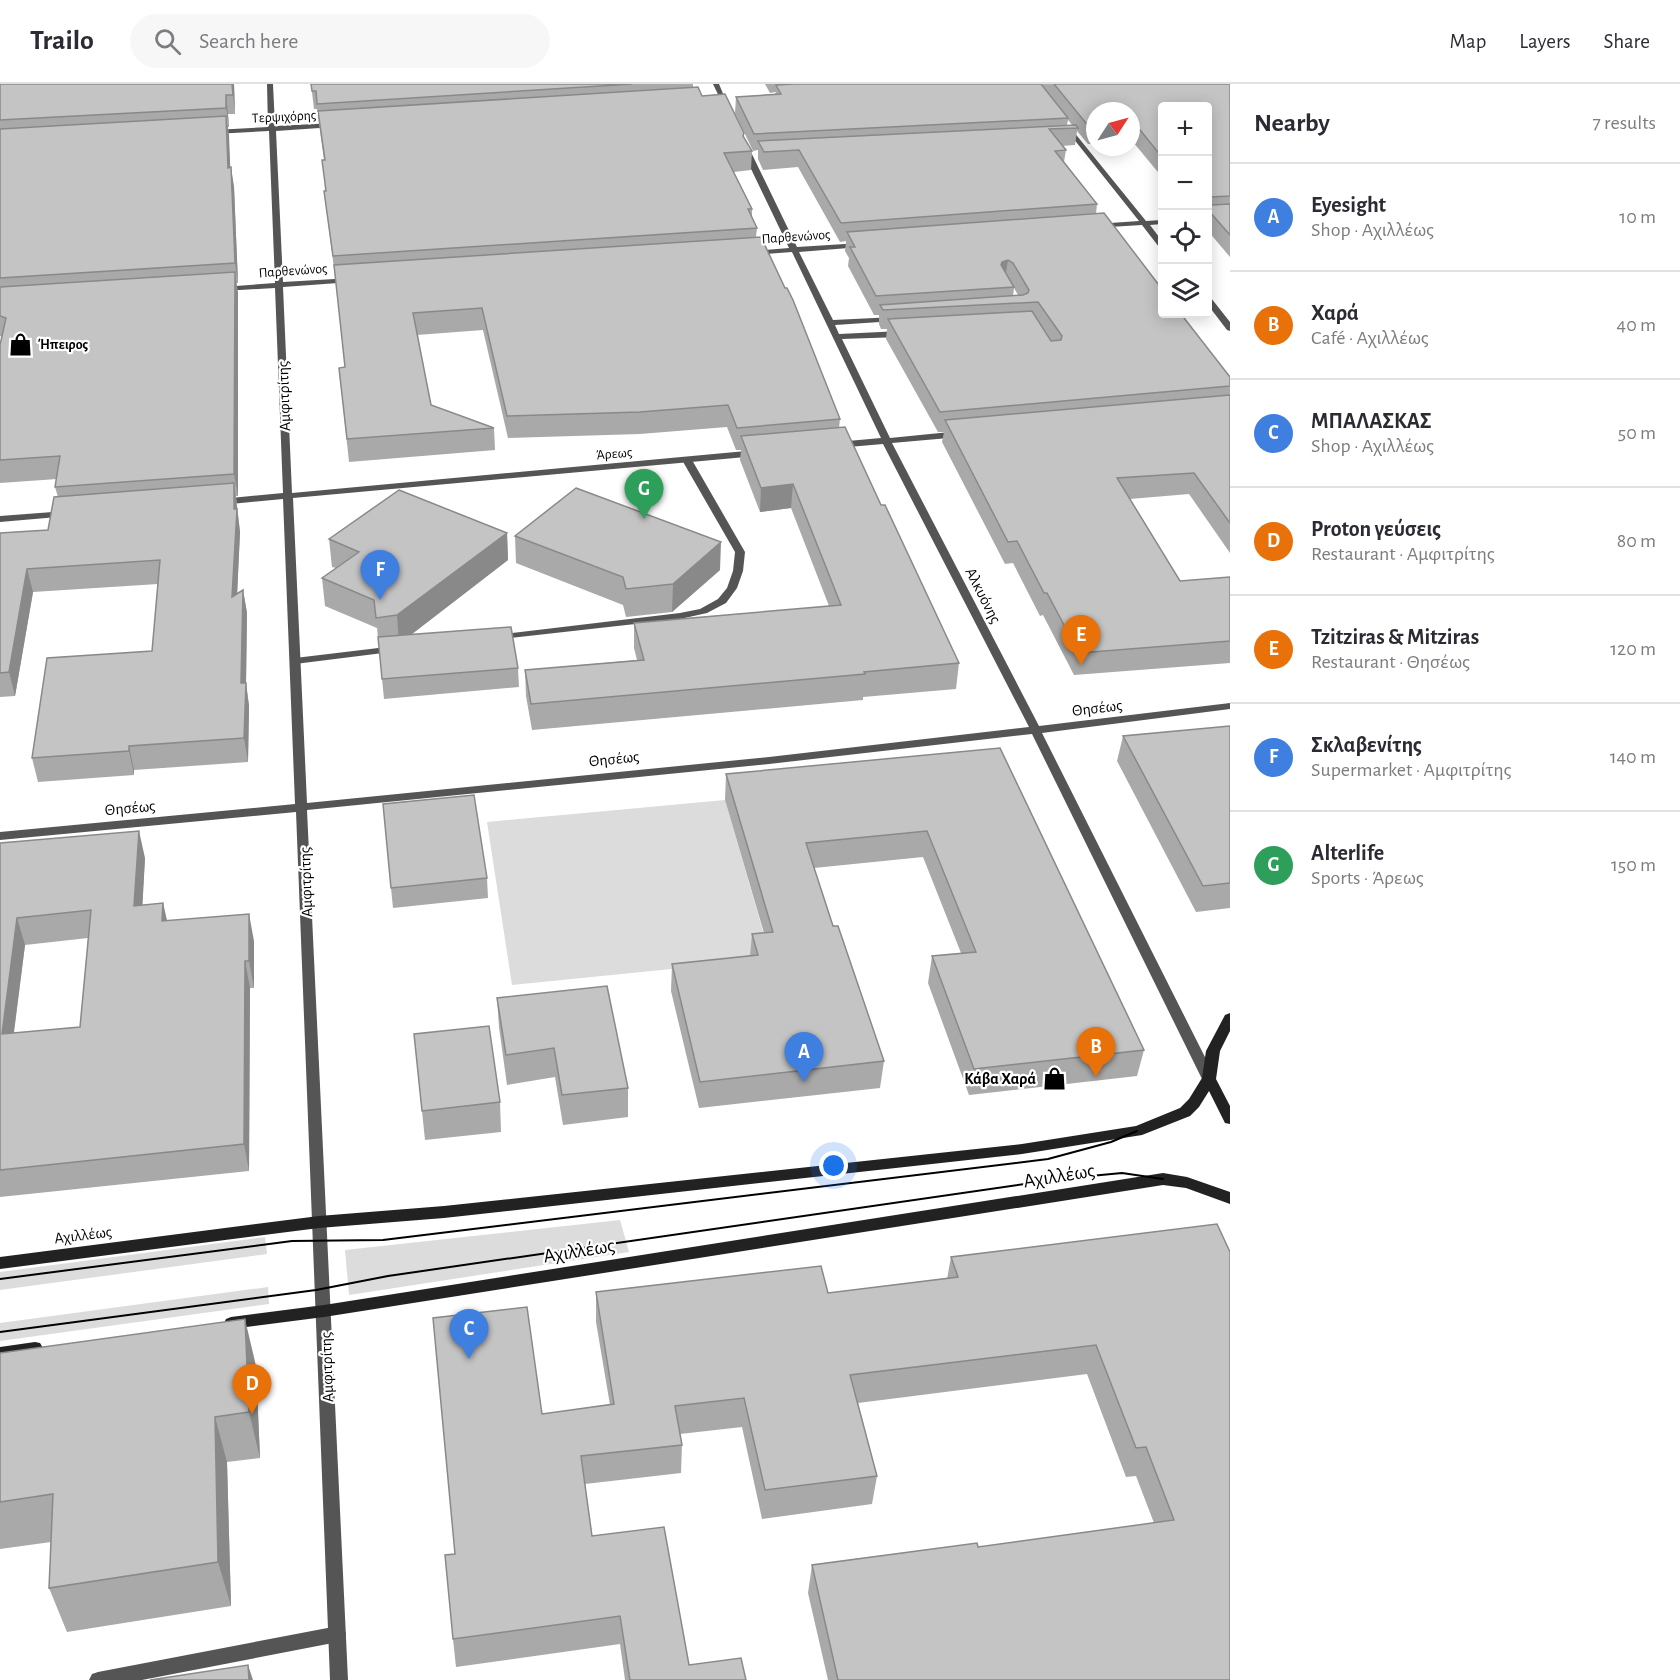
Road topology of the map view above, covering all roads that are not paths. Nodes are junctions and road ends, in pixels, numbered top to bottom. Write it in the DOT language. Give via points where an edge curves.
graph roads {
  1 [pos="270,84"];
  2 [pos="716,84"];
  3 [pos="731,117"];
  4 [pos="1060,119"];
  5 [pos="340,125"];
  6 [pos="272,129"];
  7 [pos="207,132"];
  8 [pos="740,136"];
  9 [pos="1067,138"];
  10 [pos="1076,138"];
  11 [pos="761,154"];
  12 [pos="748,155"];
  13 [pos="1158,222"];
  14 [pos="1145,223"];
  15 [pos="1089,226"];
  16 [pos="1158,239"];
  17 [pos="875,244"];
  18 [pos="795,250"];
  19 [pos="741,254"];
  20 [pos="361,279"];
  21 [pos="278,285"];
  22 [pos="216,289"];
  23 [pos="1212,305"];
  24 [pos="902,318"];
  25 [pos="830,323"];
  26 [pos="1230,328"];
  27 [pos="908,333"];
  28 [pos="837,338"];
  29 [pos="974,433"];
  30 [pos="887,441"];
  31 [pos="828,446"];
  32 [pos="770,452"];
  33 [pos="687,460"];
  34 [pos="288,497"];
  35 [pos="207,503"];
  36 [pos="81,513"];
  37 [pos="0,519"];
  38 [pos="482,639"];
  39 [pos="412,647"];
  40 [pos="295,661"];
  41 [pos="1230,706"];
  42 [pos="1036,731"];
  43 [pos="301,807"];
  44 [pos="0,836"];
  45 [pos="1230,1018"];
  46 [pos="1209,1078"];
  47 [pos="1230,1119"];
  48 [pos="1230,1198"];
  49 [pos="319,1222"];
  50 [pos="0,1263"];
  51 [pos="324,1311"];
  52 [pos="220,1324"];
  53 [pos="46,1347"];
  54 [pos="0,1353"];
  55 [pos="338,1634"];
  56 [pos="98,1680"];
  57 [pos="339,1680"];
  1 -- 6 [label="street, Αμφιτρίτης"];
  2 -- 3 [label="street"];
  4 -- 10 [label="street"];
  5 -- 6 [label="street, Τερψιχόρης"];
  6 -- 7 [label="street, Τερψιχόρης"];
  6 -- 21 [label="street, Αμφιτρίτης"];
  8 -- 12 [label="street, Αλκυόνης"];
  9 -- 10 [label="street"];
  10 -- 14 [label="street"];
  11 -- 12 [label="street"];
  12 -- 18 [label="street, Αλκυόνης"];
  13 -- 14 [label="street"];
  14 -- 15 [label="street"];
  14 -- 16 [label="street"];
  17 -- 18 [label="street, Παρθενώνος"];
  18 -- 19 [label="street, Παρθενώνος"];
  18 -- 25 [label="street, Αλκυόνης"];
  20 -- 21 [label="street, Παρθενώνος"];
  21 -- 22 [label="street, Παρθενώνος"];
  21 -- 34 [label="street, Αμφιτρίτης"];
  23 -- 26 [label="street"];
  24 -- 25 [label="street"];
  25 -- 28 [label="street, Αλκυόνης"];
  27 -- 28 [label="street"];
  28 -- 30 [label="street, Αλκυόνης"];
  29 -- 30 [label="street"];
  30 -- 31 [label="street"];
  30 -- 42 [label="street, Αλκυόνης"];
  32 -- 33 [label="street, Άρεως"];
  33 -- 34 [label="street, Άρεως"];
  33 -- 38 [label="street" via="740,552 732,588 722,601 703,611 680,616"];
  34 -- 35 [label="street, Άρεως"];
  34 -- 40 [label="street, Αμφιτρίτης"];
  36 -- 37 [label="street"];
  39 -- 40 [label="street"];
  40 -- 43 [label="street, Αμφιτρίτης"];
  41 -- 42 [label="street, Θησέως"];
  42 -- 43 [label="street, Θησέως"];
  42 -- 46 [label="street, Αλκυόνης"];
  43 -- 44 [label="street, Θησέως"];
  43 -- 49 [label="street, Αμφιτρίτης"];
  45 -- 46 [label="main road" via="1213,1051"];
  46 -- 47 [label="main road, Αλκυόνης"];
  46 -- 49 [label="main road, Αχιλλέως" via="1202,1094 1185,1112 1137,1131 1010,1150 444,1212"];
  48 -- 51 [label="main road, Αχιλλέως" via="1163,1179"];
  49 -- 50 [label="main road, Αχιλλέως"];
  49 -- 51 [label="street, Αμφιτρίτης"];
  51 -- 52 [label="main road, Αχιλλέως"];
  51 -- 55 [label="street, Αμφιτρίτης"];
  53 -- 54 [label="main road"];
  55 -- 56 [label="street"];
  55 -- 57 [label="street, Αμφιτρίτης"];
}
